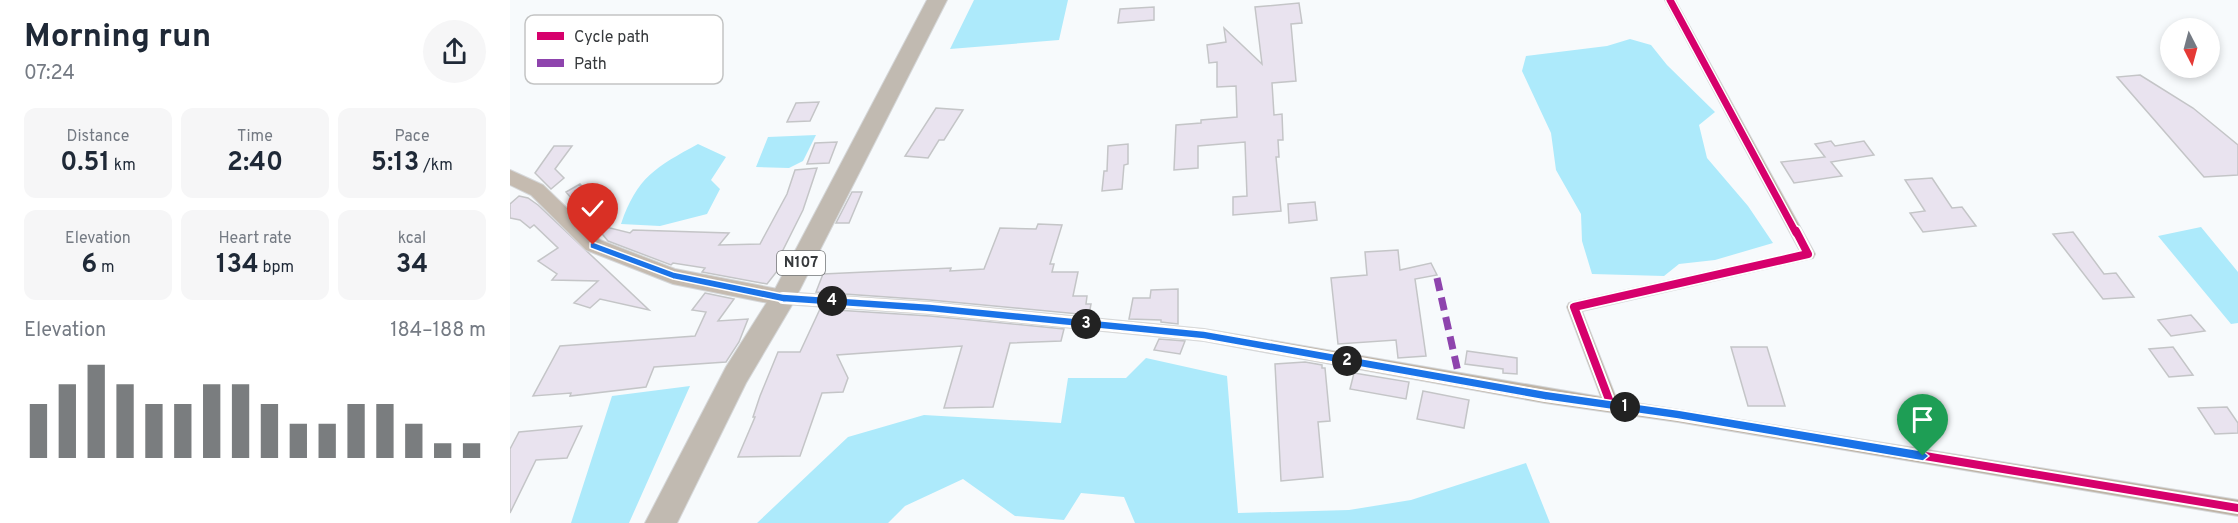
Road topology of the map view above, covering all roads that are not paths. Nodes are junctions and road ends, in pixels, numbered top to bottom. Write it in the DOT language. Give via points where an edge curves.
graph roads {
  1 [pos="937,0"];
  2 [pos="1670,0"];
  3 [pos="510,177"];
  4 [pos="783,298"];
  5 [pos="1611,405"];
  6 [pos="2238,508"];
  7 [pos="661,523"];
  1 -- 4 [label="highway, N107"];
  2 -- 5 [label="street" via="1808,254 1574,308"];
  3 -- 4 [label="main road" via="537,190 593,245 673,276"];
  4 -- 5 [label="street" via="1204,335"];
  4 -- 7 [label="highway, N107" via="736,375"];
  5 -- 6 [label="street"];
}
